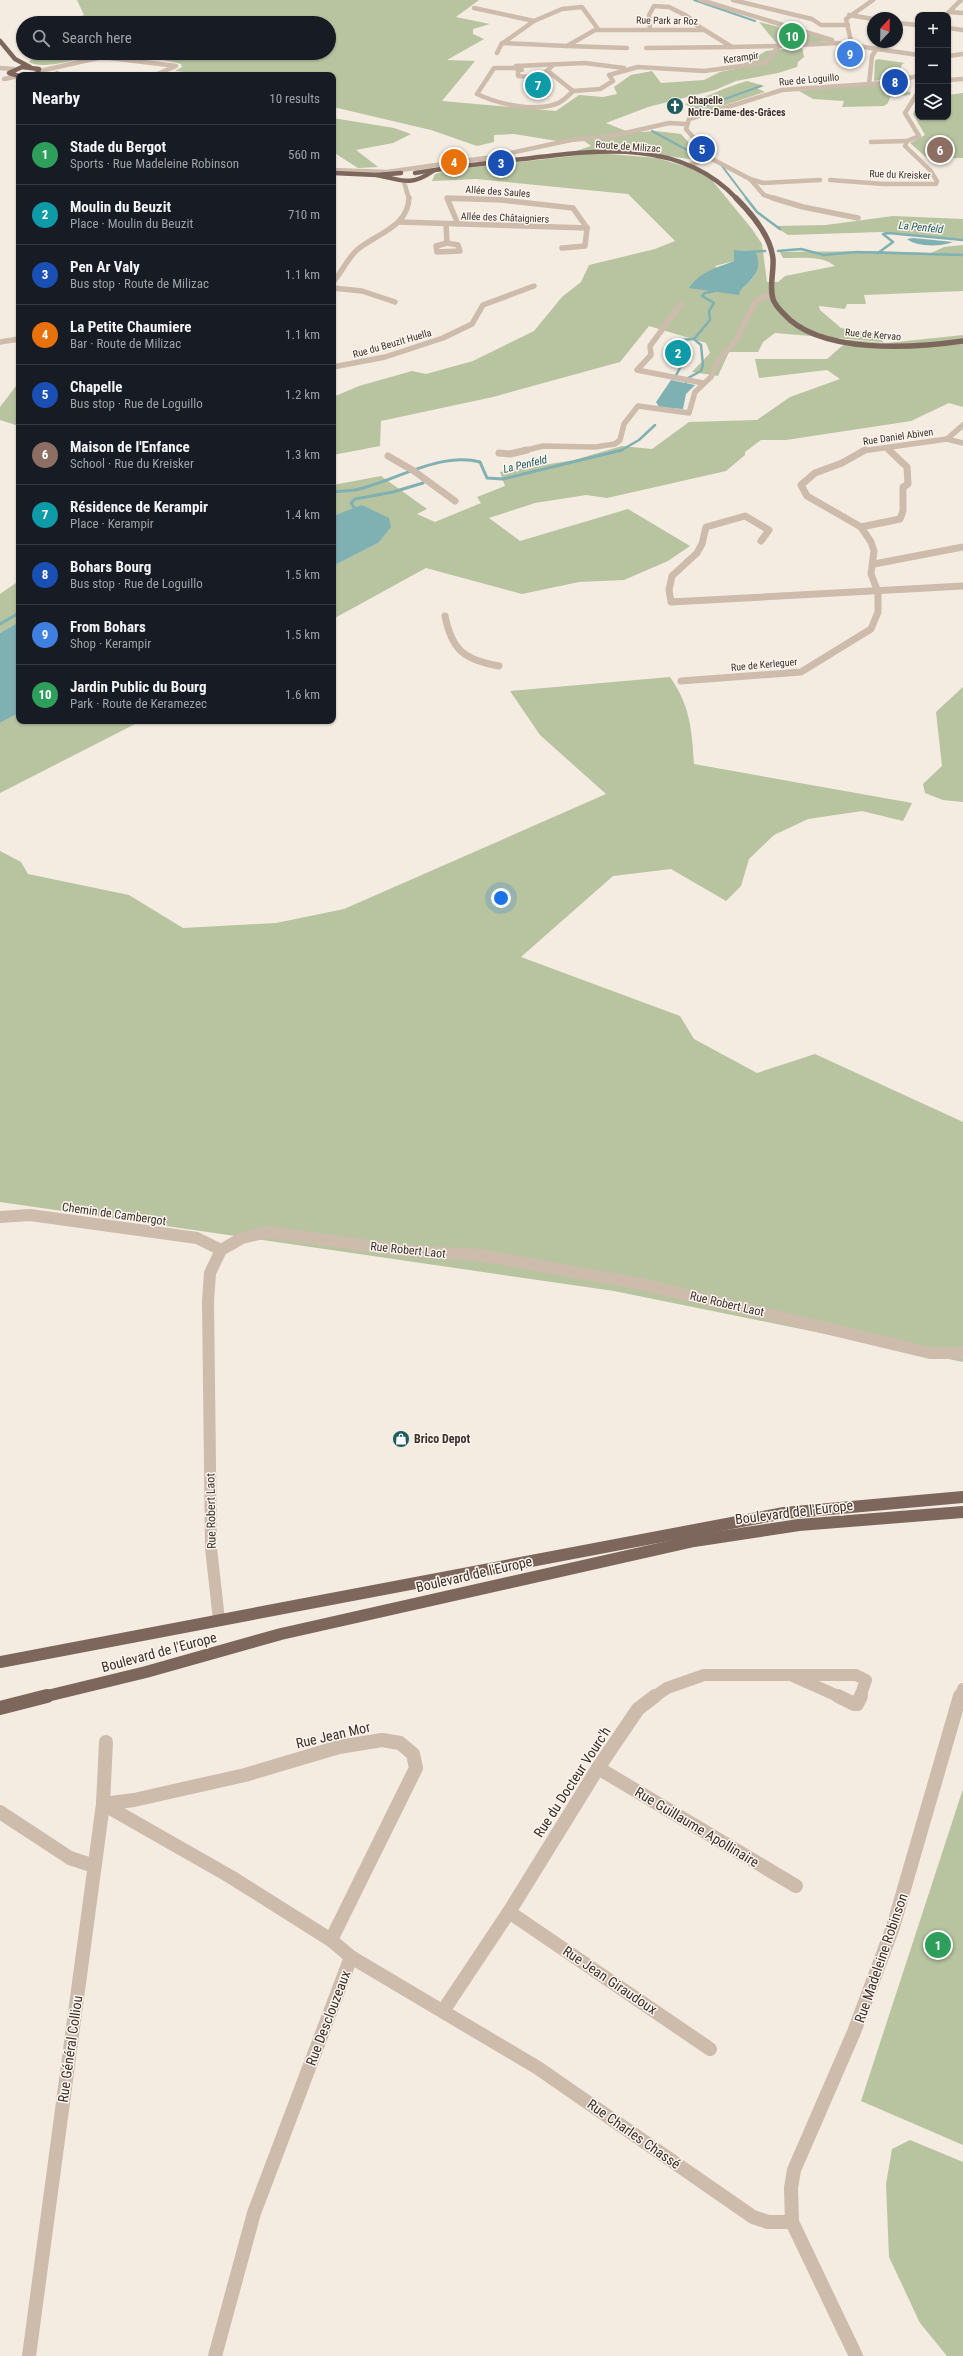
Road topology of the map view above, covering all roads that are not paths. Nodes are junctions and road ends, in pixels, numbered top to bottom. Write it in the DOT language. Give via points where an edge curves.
graph roads {
  1 [pos="701,0"];
  2 [pos="733,0"];
  3 [pos="873,0"];
  4 [pos="961,0"];
  5 [pos="707,1"];
  6 [pos="474,8"];
  7 [pos="963,13"];
  8 [pos="849,15"];
  9 [pos="867,18"];
  10 [pos="534,21"];
  11 [pos="903,23"];
  12 [pos="848,25"];
  13 [pos="912,25"];
  14 [pos="951,28"];
  15 [pos="650,29"];
  16 [pos="905,29"];
  17 [pos="598,30"];
  18 [pos="704,30"];
  19 [pos="963,30"];
  20 [pos="0,41"];
  21 [pos="503,43"];
  22 [pos="836,44"];
  23 [pos="567,46"];
  24 [pos="779,46"];
  25 [pos="852,46"];
  26 [pos="732,47"];
  27 [pos="627,48"];
  28 [pos="646,48"];
  29 [pos="876,50"];
  30 [pos="497,53"];
  31 [pos="915,53"];
  32 [pos="963,54"];
  33 [pos="951,56"];
  34 [pos="16,59"];
  35 [pos="16,60"];
  36 [pos="18,60"];
  37 [pos="87,60"];
  38 [pos="127,60"];
  39 [pos="56,66"];
  40 [pos="32,67"];
  41 [pos="14,68"];
  42 [pos="624,68"];
  43 [pos="0,69"];
  44 [pos="517,69"];
  45 [pos="550,69"];
  46 [pos="35,72"];
  47 [pos="41,72"];
  48 [pos="162,72"];
  49 [pos="10,73"];
  50 [pos="16,75"];
  51 [pos="16,77"];
  52 [pos="915,77"];
  53 [pos="963,79"];
  54 [pos="2,80"];
  55 [pos="951,80"];
  56 [pos="869,84"];
  57 [pos="573,91"];
  58 [pos="915,96"];
  59 [pos="686,124"];
  60 [pos="650,127"];
  61 [pos="668,129"];
  62 [pos="907,141"];
  63 [pos="871,142"];
  64 [pos="486,158"];
  65 [pos="712,159"];
  66 [pos="478,164"];
  67 [pos="691,164"];
  68 [pos="442,168"];
  69 [pos="336,171"];
  70 [pos="336,171"];
  71 [pos="401,173"];
  72 [pos="415,173"];
  73 [pos="377,175"];
  74 [pos="423,177"];
  75 [pos="396,179"];
  76 [pos="750,179"];
  77 [pos="820,180"];
  78 [pos="830,180"];
  79 [pos="416,181"];
  80 [pos="404,182"];
  81 [pos="408,190"];
  82 [pos="858,218"];
  83 [pos="400,222"];
  84 [pos="446,224"];
  85 [pos="458,224"];
  86 [pos="587,228"];
  87 [pos="447,243"];
  88 [pos="562,248"];
  89 [pos="336,278"];
  90 [pos="534,286"];
  91 [pos="336,288"];
  92 [pos="771,295"];
  93 [pos="396,302"];
  94 [pos="681,304"];
  95 [pos="16,339"];
  96 [pos="963,341"];
  97 [pos="0,342"];
  98 [pos="336,366"];
  99 [pos="703,383"];
  100 [pos="963,425"];
  101 [pos="948,439"];
  102 [pos="963,443"];
  103 [pos="887,448"];
  104 [pos="499,453"];
  105 [pos="388,456"];
  106 [pos="455,501"];
  107 [pos="861,527"];
  108 [pos="761,541"];
  109 [pos="963,547"];
  110 [pos="874,564"];
  111 [pos="963,586"];
  112 [pos="878,592"];
  113 [pos="445,616"];
  114 [pos="499,666"];
  115 [pos="681,681"];
  116 [pos="0,1217"];
  117 [pos="221,1250"];
  118 [pos="963,1353"];
  119 [pos="963,1497"];
  120 [pos="963,1512"];
  121 [pos="219,1620"];
  122 [pos="0,1662"];
  123 [pos="793,1676"];
  124 [pos="963,1689"];
  125 [pos="0,1708"];
  126 [pos="106,1742"];
  127 [pos="598,1768"];
  128 [pos="103,1804"];
  129 [pos="0,1812"];
  130 [pos="94,1866"];
  131 [pos="796,1886"];
  132 [pos="509,1912"];
  133 [pos="331,1940"];
  134 [pos="351,1957"];
  135 [pos="443,2011"];
  136 [pos="710,2049"];
  137 [pos="792,2222"];
  138 [pos="29,2356"];
  139 [pos="215,2356"];
  140 [pos="856,2356"];
  1 -- 5 [label="street"];
  2 -- 12 [label="street" via="812,19 821,25"];
  3 -- 8 [label="street"];
  4 -- 7 [label="street" via="949,12"];
  5 -- 22 [label="street" via="758,19 829,38"];
  6 -- 10 [label="street"];
  8 -- 9 [label="street"];
  8 -- 12 [label="street" via="846,19"];
  10 -- 17 [label="street" via="562,9 582,7"];
  10 -- 21 [label="street"];
  11 -- 13 [label="street"];
  12 -- 25 [label="street"];
  13 -- 16 [label="street"];
  14 -- 19 [label="street"];
  15 -- 17 [label="street, Rue Park ar Roz"];
  15 -- 18 [label="street, Rue Park ar Roz"];
  15 -- 18 [label="street" via="649,15 656,6 668,7 687,16"];
  17 -- 23 [label="street, Rue Park ar Roz" via="588,32"];
  18 -- 26 [label="street, Rue Park ar Roz"];
  20 -- 34 [label="main road"];
  21 -- 23 [label="street"];
  21 -- 30 [label="street"];
  22 -- 24 [label="street"];
  22 -- 25 [label="street"];
  23 -- 27 [label="street"];
  24 -- 26 [label="street"];
  24 -- 42 [label="street, Kerampir" via="769,61 743,67 682,71 635,66"];
  25 -- 29 [label="street"];
  26 -- 28 [label="street"];
  29 -- 31 [label="street"];
  29 -- 56 [label="street" via="872,56"];
  32 -- 33 [label="street"];
  35 -- 41 [label="main road"];
  36 -- 40 [label="main road"];
  37 -- 39 [label="street"];
  38 -- 48 [label="street" via="176,66"];
  39 -- 40 [label="street"];
  39 -- 47 [label="street"];
  40 -- 41 [label="main road"];
  40 -- 46 [label="main road"];
  41 -- 43 [label="street"];
  41 -- 49 [label="main road"];
  42 -- 45 [label="street, Kerampir" via="585,62"];
  42 -- 57 [label="street, Kerampir" via="608,75 613,81 602,88"];
  43 -- 49 [label="street"];
  44 -- 45 [label="street"];
  44 -- 45 [label="street" via="518,76 528,78 540,77"];
  44 -- 57 [label="street" via="494,68 477,94 500,102 542,105 556,104"];
  45 -- 57 [label="street"];
  49 -- 50 [label="main road"];
  49 -- 54 [label="street"];
  51 -- 54 [label="street"];
  52 -- 56 [label="street, Rue de Loguillo"];
  53 -- 55 [label="street"];
  56 -- 59 [label="street, Rue de Loguillo" via="782,90 694,117"];
  58 -- 62 [label="street" via="905,113 919,136"];
  59 -- 60 [label="street, Rue de Loguillo"];
  59 -- 65 [label="street" via="688,132"];
  60 -- 61 [label="street, Rue de Loguillo"];
  60 -- 64 [label="street, Rue de Loguillo"];
  62 -- 63 [label="street"];
  62 -- 78 [label="street, Rue du Kreisker" via="905,146 930,170 937,181 936,184"];
  64 -- 66 [label="street, Rue de Loguillo"];
  64 -- 69 [label="street" via="386,172"];
  65 -- 67 [label="street"];
  65 -- 76 [label="street"];
  66 -- 67 [label="main road, Route de Milizac" via="604,152 652,155"];
  66 -- 68 [label="main road, Route de Milizac"];
  67 -- 92 [label="main road, Route de Milizac" via="712,175 765,232 772,251 774,268"];
  68 -- 72 [label="main road, Route de Milizac"];
  68 -- 74 [label="main road, Route de Milizac"];
  70 -- 73 [label="main road"];
  71 -- 72 [label="main road, Route de Milizac"];
  71 -- 73 [label="main road"];
  71 -- 75 [label="main road"];
  72 -- 74 [label="main road"];
  73 -- 75 [label="main road"];
  74 -- 79 [label="main road, Route de Milizac"];
  75 -- 80 [label="main road"];
  76 -- 77 [label="street" via="763,183"];
  76 -- 82 [label="street" via="764,195 803,207"];
  79 -- 80 [label="main road"];
  79 -- 81 [label="street"];
  80 -- 81 [label="street"];
  81 -- 83 [label="street" via="406,210"];
  83 -- 84 [label="street, Allée des Châtaigniers"];
  83 -- 89 [label="street" via="358,250"];
  84 -- 85 [label="street, Allée des Châtaigniers"];
  84 -- 87 [label="street"];
  85 -- 86 [label="street, Allée des Châtaigniers"];
  85 -- 86 [label="street, Allée des Saules" via="447,198 526,202 575,209"];
  86 -- 88 [label="street" via="585,246"];
  90 -- 98 [label="street, Rue du Beuzit Huella" via="483,306 474,323 458,332 420,347"];
  91 -- 93 [label="street" via="362,291"];
  92 -- 96 [label="main road, Rue de Kervao" via="788,318 817,334 854,344 903,346"];
  92 -- 99 [label="street" via="755,303 735,342 718,361 711,377"];
  94 -- 99 [label="street" via="650,346 651,354 637,370"];
  95 -- 97 [label="street"];
  99 -- 104 [label="street" via="695,392 689,413 638,406 624,424 620,440 614,444 604,447 543,446 510,454"];
  100 -- 101 [label="street"];
  101 -- 102 [label="street, Rue Daniel Abiven"];
  101 -- 103 [label="street, Rue Daniel Abiven"];
  103 -- 107 [label="street" via="907,467 908,484 903,487 900,519"];
  103 -- 107 [label="street, Rue Daniel Abiven" via="855,453 844,462 811,473 801,485 807,496"];
  105 -- 106 [label="street" via="415,471"];
  107 -- 110 [label="street" via="874,551"];
  108 -- 112 [label="street" via="769,530 745,516 706,527 703,544 696,555 671,575 668,585 671,602"];
  109 -- 110 [label="street"];
  110 -- 112 [label="street" via="871,574"];
  111 -- 112 [label="street"];
  112 -- 115 [label="street, Rue de Kerleguer" via="878,612 871,629 801,672"];
  113 -- 114 [label="street" via="454,644 463,656 477,663"];
  116 -- 117 [label="street, Chemin de Cambergot" via="30,1215 189,1237"];
  117 -- 118 [label="street, Rue Robert Laot" via="242,1238 267,1232 407,1251 480,1256 641,1284 930,1353"];
  117 -- 121 [label="street, Rue Robert Laot" via="210,1273 208,1300 211,1548"];
  119 -- 121 [label="main road, Boulevard de l'Europe" via="784,1513"];
  120 -- 125 [label="main road, Boulevard de l'Europe" via="799,1525 679,1544 296,1630 146,1672"];
  121 -- 122 [label="main road, Boulevard de l'Europe"];
  123 -- 123 [label="street, Rue du Docteur Vourc'h" via="856,1676 866,1680 866,1685 857,1704 854,1704"];
  123 -- 127 [label="street, Rue du Docteur Vourc'h" via="704,1675 667,1688 638,1709"];
  124 -- 137 [label="street, Rue Madeleine Robinson" via="948,1733 895,1922 842,2066 794,2170 791,2188"];
  126 -- 128 [label="street, Rue Général Colliou"];
  127 -- 131 [label="street, Rue Guillaume Apollinaire"];
  127 -- 132 [label="street, Rue du Docteur Vourc'h"];
  128 -- 130 [label="street, Rue Général Colliou"];
  128 -- 133 [label="street, Rue Desclouzeaux" via="231,1877"];
  128 -- 133 [label="street, Rue Jean Mor" via="134,1800 245,1774 339,1747 382,1740 400,1743 412,1754 416,1768"];
  129 -- 130 [label="street" via="70,1858"];
  130 -- 138 [label="street, Rue Général Colliou"];
  132 -- 135 [label="street, Rue du Docteur Vourc'h"];
  132 -- 136 [label="street, Rue Jean Giraudoux"];
  133 -- 134 [label="street, Rue Desclouzeaux"];
  134 -- 135 [label="street, Rue Charles Chassé"];
  134 -- 139 [label="street, Rue Desclouzeaux" via="254,2213"];
  135 -- 137 [label="street, Rue Charles Chassé" via="538,2068 753,2217 768,2222"];
  137 -- 140 [label="street"];
}
